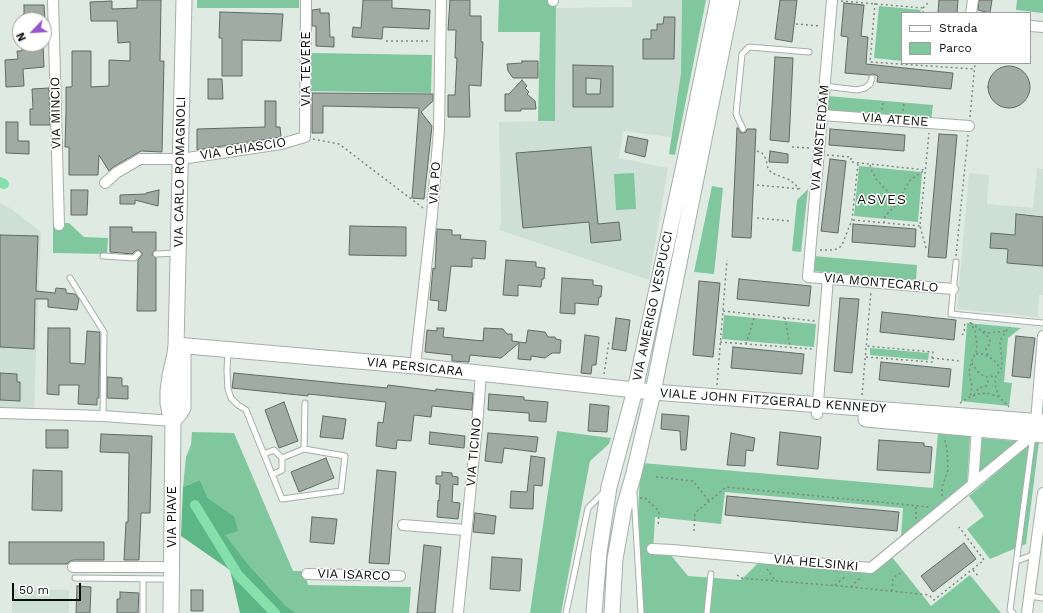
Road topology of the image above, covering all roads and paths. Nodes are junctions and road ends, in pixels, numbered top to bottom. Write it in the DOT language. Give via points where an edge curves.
graph roads {
  1 [pos="53,0"];
  2 [pos="184,0"];
  3 [pos="306,0"];
  4 [pos="441,0"];
  5 [pos="718,0"];
  6 [pos="732,0"];
  7 [pos="837,0"];
  8 [pos="927,0"];
  9 [pos="973,0"];
  10 [pos="876,4"];
  11 [pos="923,8"];
  12 [pos="923,12"];
  13 [pos="972,12"];
  14 [pos="796,24"];
  15 [pos="1031,26"];
  16 [pos="829,27"];
  17 [pos="1043,27"];
  18 [pos="386,41"];
  19 [pos="441,41"];
  20 [pos="809,52"];
  21 [pos="901,63"];
  22 [pos="917,64"];
  23 [pos="975,64"];
  24 [pos="974,69"];
  25 [pos="872,78"];
  26 [pos="824,86"];
  27 [pos="822,115"];
  28 [pos="930,123"];
  29 [pos="969,126"];
  30 [pos="743,129"];
  31 [pos="305,137"];
  32 [pos="792,147"];
  33 [pos="757,151"];
  34 [pos="819,151"];
  35 [pos="181,159"];
  36 [pos="858,163"];
  37 [pos="870,164"];
  38 [pos="925,170"];
  39 [pos="105,183"];
  40 [pos="757,185"];
  41 [pos="899,199"];
  42 [pos="432,215"];
  43 [pos="757,218"];
  44 [pos="852,220"];
  45 [pos="789,221"];
  46 [pos="884,223"];
  47 [pos="59,225"];
  48 [pos="920,226"];
  49 [pos="926,248"];
  50 [pos="810,250"];
  51 [pos="178,253"];
  52 [pos="138,254"];
  53 [pos="156,254"];
  54 [pos="103,256"];
  55 [pos="727,260"];
  56 [pos="956,262"];
  57 [pos="808,277"];
  58 [pos="70,278"];
  59 [pos="828,278"];
  60 [pos="872,282"];
  61 [pos="953,289"];
  62 [pos="723,311"];
  63 [pos="755,314"];
  64 [pos="785,318"];
  65 [pos="824,322"];
  66 [pos="1043,323"];
  67 [pos="964,324"];
  68 [pos="1012,326"];
  69 [pos="1006,331"];
  70 [pos="982,332"];
  71 [pos="962,335"];
  72 [pos="1043,336"];
  73 [pos="609,342"];
  74 [pos="720,342"];
  75 [pos="746,344"];
  76 [pos="176,345"];
  77 [pos="866,346"];
  78 [pos="790,347"];
  79 [pos="228,349"];
  80 [pos="822,350"];
  81 [pos="976,354"];
  82 [pos="988,356"];
  83 [pos="866,357"];
  84 [pos="932,358"];
  85 [pos="960,361"];
  86 [pos="971,362"];
  87 [pos="415,366"];
  88 [pos="1001,369"];
  89 [pos="481,373"];
  90 [pos="996,376"];
  91 [pos="988,377"];
  92 [pos="602,386"];
  93 [pos="635,390"];
  94 [pos="653,392"];
  95 [pos="862,395"];
  96 [pos="974,395"];
  97 [pos="716,397"];
  98 [pos="970,397"];
  99 [pos="999,397"];
  100 [pos="960,403"];
  101 [pos="305,404"];
  102 [pos="1010,408"];
  103 [pos="817,409"];
  104 [pos="0,413"];
  105 [pos="103,416"];
  106 [pos="173,421"];
  107 [pos="940,426"];
  108 [pos="1039,428"];
  109 [pos="977,429"];
  110 [pos="304,449"];
  111 [pos="264,454"];
  112 [pos="282,458"];
  113 [pos="634,472"];
  114 [pos="272,474"];
  115 [pos="656,477"];
  116 [pos="973,484"];
  117 [pos="608,487"];
  118 [pos="1043,493"];
  119 [pos="634,499"];
  120 [pos="709,501"];
  121 [pos="943,509"];
  122 [pos="403,524"];
  123 [pos="658,527"];
  124 [pos="959,527"];
  125 [pos="466,530"];
  126 [pos="694,531"];
  127 [pos="652,549"];
  128 [pos="1035,554"];
  129 [pos="760,558"];
  130 [pos="1017,561"];
  131 [pos="73,567"];
  132 [pos="973,570"];
  133 [pos="902,571"];
  134 [pos="172,573"];
  135 [pos="307,574"];
  136 [pos="711,574"];
  137 [pos="737,575"];
  138 [pos="400,576"];
  139 [pos="979,577"];
  140 [pos="74,578"];
  141 [pos="143,579"];
  142 [pos="775,580"];
  143 [pos="892,591"];
  144 [pos="1029,596"];
  145 [pos="1043,598"];
  146 [pos="143,613"];
  147 [pos="171,613"];
  148 [pos="458,613"];
  149 [pos="566,613"];
  150 [pos="594,613"];
  151 [pos="612,613"];
  152 [pos="641,613"];
  153 [pos="707,613"];
  154 [pos="1013,613"];
  155 [pos="1027,613"];
  1 -- 47 [label="street, VIA MINCIO"];
  2 -- 35 [label="street, VIA CARLO ROMAGNOLI"];
  3 -- 31 [label="street, VIA TEVERE"];
  4 -- 19 [label="street, VIA PO"];
  5 -- 93 [label="street, VIA AMERIGO VESPUCCI"];
  6 -- 94 [label="street, VIA AMERIGO VESPUCCI"];
  7 -- 10 [label="path"];
  7 -- 16 [label="street, VIA AMSTERDAM"];
  8 -- 11 [label="path"];
  9 -- 13 [label="street"];
  10 -- 11 [label="path"];
  10 -- 21 [label="path" via="870,62"];
  11 -- 12 [label="path"];
  14 -- 16 [label="path"];
  15 -- 17 [label="street"];
  16 -- 26 [label="street, VIA AMSTERDAM"];
  18 -- 19 [label="path"];
  19 -- 42 [label="street, VIA PO" via="439,130"];
  20 -- 30 [label="lane" via="748,47 742,54 736,114"];
  22 -- 24 [label="path"];
  23 -- 24 [label="path"];
  24 -- 29 [label="path"];
  25 -- 26 [label="lane" via="865,88 857,90"];
  26 -- 27 [label="street, VIA AMSTERDAM"];
  27 -- 28 [label="street, VIA ATENE"];
  27 -- 34 [label="street, VIA AMSTERDAM"];
  28 -- 29 [label="street, VIA ATENE"];
  28 -- 38 [label="path"];
  29 -- 56 [label="path"];
  31 -- 35 [label="street, VIA CHIASCIO" via="281,144"];
  31 -- 42 [label="path" via="339,144"];
  32 -- 34 [label="path"];
  33 -- 40 [label="path" via="766,159 768,170 790,180 800,189"];
  34 -- 36 [label="path" via="851,157 851,162"];
  34 -- 50 [label="street, VIA AMSTERDAM"];
  35 -- 39 [label="street, VIA CHIASCIO" via="140,159 116,173"];
  35 -- 51 [label="street, VIA CARLO ROMAGNOLI"];
  36 -- 37 [label="path"];
  36 -- 44 [label="path"];
  37 -- 38 [label="path"];
  37 -- 41 [label="path" via="876,179"];
  38 -- 41 [label="path" via="910,180"];
  38 -- 48 [label="path"];
  41 -- 46 [label="path" via="885,216"];
  42 -- 87 [label="street, VIA PO"];
  43 -- 45 [label="path"];
  44 -- 46 [label="path"];
  44 -- 50 [label="path" via="839,248"];
  46 -- 48 [label="path"];
  48 -- 49 [label="path"];
  50 -- 57 [label="street, VIA AMSTERDAM"];
  51 -- 53 [label="lane"];
  51 -- 76 [label="street, VIA CARLO ROMAGNOLI"];
  52 -- 54 [label="lane" via="134,258"];
  55 -- 62 [label="path"];
  56 -- 61 [label="lane"];
  57 -- 59 [label="street, VIA MONTECARLO"];
  58 -- 105 [label="lane" via="104,332"];
  59 -- 60 [label="street, VIA MONTECARLO"];
  59 -- 65 [label="street"];
  60 -- 61 [label="street, VIA MONTECARLO"];
  60 -- 77 [label="path"];
  61 -- 66 [label="lane" via="951,314"];
  62 -- 63 [label="path"];
  62 -- 74 [label="path"];
  63 -- 64 [label="path"];
  63 -- 75 [label="path"];
  64 -- 65 [label="path"];
  64 -- 78 [label="path"];
  65 -- 80 [label="street"];
  67 -- 71 [label="path"];
  68 -- 69 [label="path"];
  69 -- 70 [label="path"];
  69 -- 88 [label="path" via="1000,343"];
  70 -- 81 [label="path" via="970,322 976,338"];
  70 -- 82 [label="path" via="990,341 986,349"];
  72 -- 108 [label="street"];
  73 -- 92 [label="path"];
  74 -- 75 [label="path"];
  74 -- 97 [label="path"];
  75 -- 78 [label="path"];
  76 -- 79 [label="street, VIA PERSICARA"];
  76 -- 106 [label="street" via="184,356 183,408"];
  77 -- 83 [label="path"];
  77 -- 84 [label="path" via="933,352"];
  78 -- 80 [label="path"];
  79 -- 87 [label="street, VIA PERSICARA"];
  79 -- 111 [label="lane" via="228,389 231,398 246,410"];
  80 -- 103 [label="street"];
  81 -- 82 [label="path"];
  81 -- 86 [label="path"];
  82 -- 88 [label="path"];
  83 -- 84 [label="path" via="932,362"];
  83 -- 95 [label="path"];
  84 -- 85 [label="path"];
  86 -- 91 [label="path" via="977,371"];
  86 -- 98 [label="path"];
  87 -- 89 [label="street, VIA PERSICARA"];
  88 -- 90 [label="path"];
  89 -- 92 [label="street, VIA PERSICARA"];
  89 -- 125 [label="street, VIA TICINO"];
  90 -- 91 [label="path"];
  90 -- 99 [label="path" via="995,385"];
  91 -- 96 [label="path" via="988,384 979,388"];
  92 -- 93 [label="street, VIA PERSICARA"];
  93 -- 94 [label="street, VIA PERSICARA"];
  93 -- 117 [label="street, VIA AMERIGO VESPUCCI"];
  94 -- 97 [label="street, VIALE JOHN FITZGERALD KENNEDY"];
  94 -- 103 [label="street, VIALE JOHN FITZGERALD KENNEDY" via="678,402"];
  94 -- 113 [label="street, VIA AMERIGO VESPUCCI"];
  96 -- 98 [label="path"];
  96 -- 99 [label="path" via="987,393"];
  97 -- 103 [label="street, VIALE JOHN FITZGERALD KENNEDY"];
  98 -- 100 [label="path"];
  99 -- 102 [label="path"];
  101 -- 110 [label="lane"];
  103 -- 107 [label="street, VIALE JOHN FITZGERALD KENNEDY"];
  103 -- 108 [label="street, VIALE JOHN FITZGERALD KENNEDY"];
  104 -- 105 [label="street"];
  105 -- 106 [label="street"];
  106 -- 134 [label="street, VIA PIAVE"];
  107 -- 109 [label="street, VIALE JOHN FITZGERALD KENNEDY"];
  107 -- 121 [label="path" via="947,449 948,470 942,487"];
  108 -- 109 [label="street, VIALE JOHN FITZGERALD KENNEDY"];
  108 -- 116 [label="street, VIA HELSINKI"];
  108 -- 130 [label="lane"];
  109 -- 116 [label="street"];
  110 -- 112 [label="lane"];
  110 -- 114 [label="lane" via="345,456 341,491 282,499"];
  111 -- 112 [label="lane" via="274,450"];
  111 -- 114 [label="lane"];
  112 -- 114 [label="lane" via="282,470"];
  113 -- 119 [label="lane"];
  113 -- 151 [label="street, VIA AMERIGO VESPUCCI" via="624,508 615,559"];
  115 -- 120 [label="path" via="693,481"];
  116 -- 121 [label="street, VIA HELSINKI"];
  117 -- 149 [label="lane" via="588,508"];
  117 -- 150 [label="street, VIA AMERIGO VESPUCCI"];
  118 -- 128 [label="street"];
  119 -- 123 [label="path" via="645,498 659,511"];
  119 -- 152 [label="lane"];
  120 -- 121 [label="path" via="726,486"];
  120 -- 126 [label="path" via="695,513"];
  121 -- 129 [label="street, VIA HELSINKI" via="871,568"];
  122 -- 125 [label="street"];
  124 -- 132 [label="path" via="984,560"];
  125 -- 148 [label="street, VIA TICINO"];
  127 -- 129 [label="street, VIA HELSINKI"];
  128 -- 130 [label="lane"];
  128 -- 144 [label="street"];
  129 -- 142 [label="path"];
  130 -- 154 [label="lane" via="1010,610"];
  131 -- 134 [label="street"];
  132 -- 139 [label="path"];
  132 -- 143 [label="path" via="934,600 929,595"];
  133 -- 143 [label="path" via="893,578"];
  134 -- 141 [label="lane"];
  134 -- 147 [label="street, VIA PIAVE"];
  135 -- 138 [label="street, VIA ISARCO"];
  136 -- 153 [label="lane"];
  137 -- 142 [label="path" via="741,578"];
  140 -- 141 [label="lane"];
  141 -- 146 [label="lane"];
  142 -- 143 [label="path"];
  144 -- 145 [label="lane"];
  144 -- 155 [label="street"];
}
